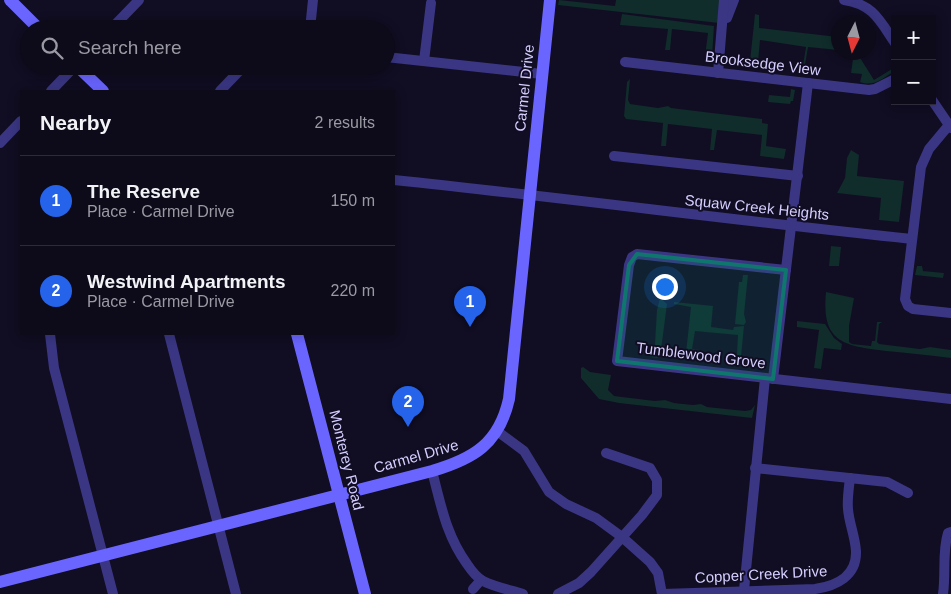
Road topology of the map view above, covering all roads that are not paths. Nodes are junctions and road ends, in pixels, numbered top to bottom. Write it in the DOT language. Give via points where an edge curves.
graph roads {
  1 [pos="10,0"];
  2 [pos="139,0"];
  3 [pos="313,0"];
  4 [pos="550,0"];
  5 [pos="724,0"];
  6 [pos="734,0"];
  7 [pos="844,0"];
  8 [pos="431,3"];
  9 [pos="30,20"];
  10 [pos="120,20"];
  11 [pos="311,20"];
  12 [pos="723,25"];
  13 [pos="891,38"];
  14 [pos="395,58"];
  15 [pos="424,61"];
  16 [pos="626,62"];
  17 [pos="718,73"];
  18 [pos="542,74"];
  19 [pos="67,75"];
  20 [pos="86,75"];
  21 [pos="235,75"];
  22 [pos="891,81"];
  23 [pos="808,83"];
  24 [pos="51,90"];
  25 [pos="102,90"];
  26 [pos="221,90"];
  27 [pos="935,105"];
  28 [pos="20,122"];
  29 [pos="950,127"];
  30 [pos="0,143"];
  31 [pos="614,156"];
  32 [pos="798,176"];
  33 [pos="395,180"];
  34 [pos="529,194"];
  35 [pos="792,226"];
  36 [pos="912,239"];
  37 [pos="786,270"];
  38 [pos="951,313"];
  39 [pos="50,335"];
  40 [pos="169,335"];
  41 [pos="298,335"];
  42 [pos="769,378"];
  43 [pos="951,399"];
  44 [pos="497,432"];
  45 [pos="606,453"];
  46 [pos="755,468"];
  47 [pos="432,471"];
  48 [pos="850,478"];
  49 [pos="908,493"];
  50 [pos="338,494"];
  51 [pos="219,526"];
  52 [pos="951,532"];
  53 [pos="622,537"];
  54 [pos="104,556"];
  55 [pos="481,580"];
  56 [pos="0,582"];
  57 [pos="473,589"];
  58 [pos="744,590"];
  59 [pos="113,594"];
  60 [pos="236,594"];
  61 [pos="365,594"];
  62 [pos="523,594"];
  63 [pos="558,594"];
  64 [pos="662,594"];
  65 [pos="943,594"];
  1 -- 9 [label="street"];
  2 -- 10 [label="street"];
  3 -- 11 [label="street"];
  4 -- 18 [label="street, Carmel Drive"];
  5 -- 12 [label="street"];
  6 -- 12 [label="street"];
  7 -- 13 [label="street" via="860,3 873,13"];
  8 -- 15 [label="street"];
  12 -- 17 [label="street"];
  14 -- 15 [label="street"];
  15 -- 18 [label="street"];
  16 -- 17 [label="street, Brooksedge View"];
  17 -- 23 [label="street, Brooksedge View"];
  18 -- 34 [label="street, Carmel Drive"];
  19 -- 24 [label="street"];
  20 -- 25 [label="street"];
  21 -- 26 [label="street"];
  22 -- 23 [label="street, Brooksedge View" via="869,90"];
  23 -- 32 [label="street"];
  27 -- 29 [label="street"];
  28 -- 30 [label="street"];
  29 -- 36 [label="street" via="928,149 921,166"];
  31 -- 32 [label="street"];
  32 -- 35 [label="street"];
  33 -- 34 [label="street, Squaw Creek Heights"];
  34 -- 35 [label="street, Squaw Creek Heights"];
  34 -- 44 [label="street, Carmel Drive" via="509,399"];
  35 -- 36 [label="street, Squaw Creek Heights"];
  35 -- 37 [label="street"];
  36 -- 38 [label="street" via="905,299 908,306"];
  37 -- 42 [label="street"];
  37 -- 42 [label="street, Tumblewood Grove" via="637,254 629,265 617,361"];
  39 -- 54 [label="street" via="54,368"];
  40 -- 51 [label="street"];
  41 -- 50 [label="street, Monterey Road"];
  42 -- 43 [label="street, Tumblewood Grove"];
  42 -- 46 [label="street"];
  44 -- 47 [label="street, Carmel Drive" via="471,457"];
  44 -- 53 [label="street" via="524,450 549,492 596,518"];
  45 -- 53 [label="street" via="650,468 657,480 657,492 651,504"];
  46 -- 48 [label="street"];
  46 -- 58 [label="street"];
  47 -- 50 [label="street, Carmel Drive"];
  47 -- 55 [label="street" via="455,547"];
  48 -- 49 [label="street" via="887,482"];
  48 -- 58 [label="street, Copper Creek Drive" via="847,507 856,553 848,574 839,583 828,587"];
  50 -- 51 [label="street, Carmel Drive"];
  50 -- 61 [label="street, Monterey Road"];
  51 -- 54 [label="street, Carmel Drive"];
  51 -- 60 [label="street"];
  52 -- 65 [label="street" via="948,532 944,546"];
  53 -- 63 [label="street" via="579,583"];
  53 -- 64 [label="street" via="658,572"];
  54 -- 56 [label="street, Carmel Drive"];
  54 -- 59 [label="street"];
  55 -- 57 [label="street"];
  55 -- 62 [label="street"];
  58 -- 64 [label="street, Copper Creek Drive"];
}
